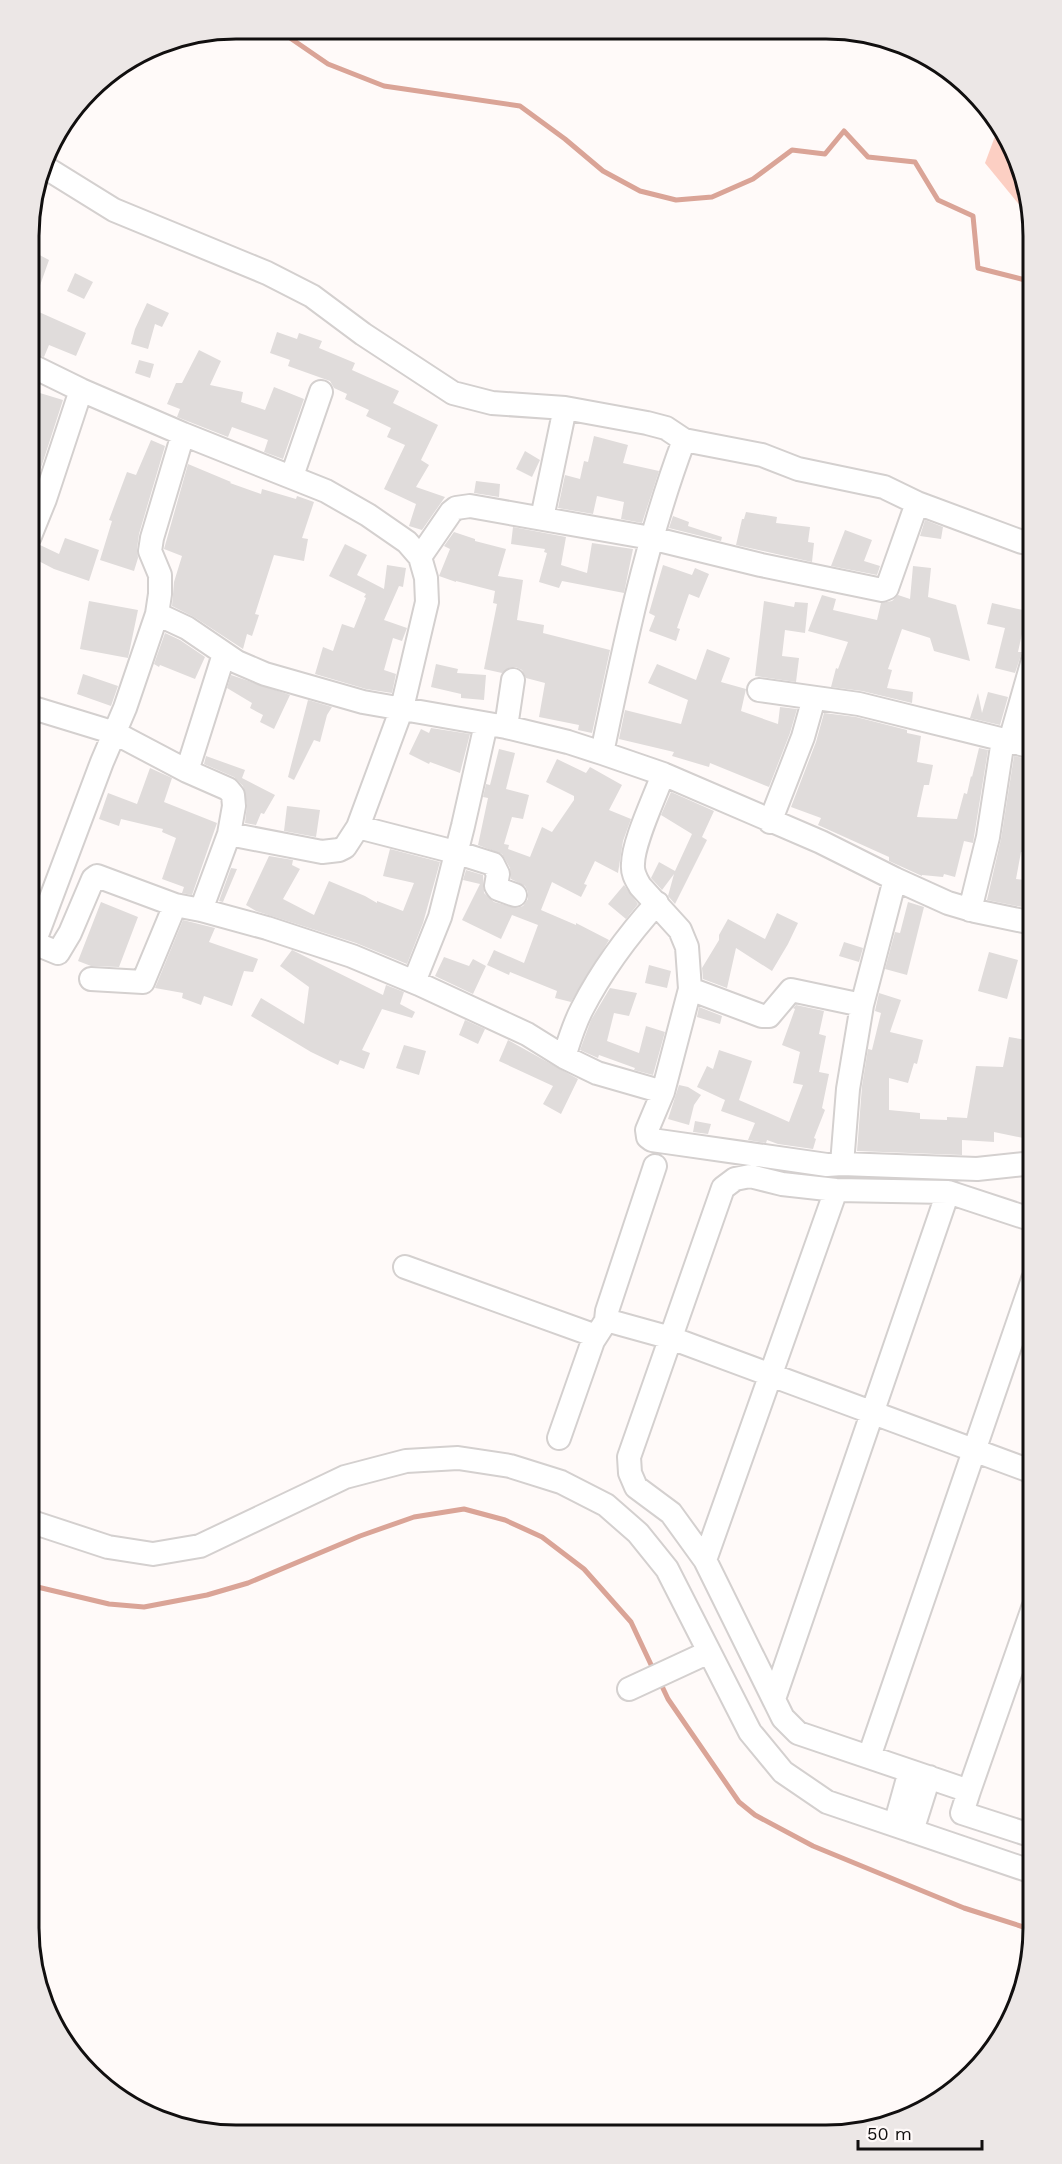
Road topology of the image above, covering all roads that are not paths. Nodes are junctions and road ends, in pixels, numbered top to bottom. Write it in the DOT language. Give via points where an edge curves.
graph roads {
  1 [pos="51,171"];
  2 [pos="39,369"];
  3 [pos="81,390"];
  4 [pos="321,392"];
  5 [pos="565,408"];
  6 [pos="183,434"];
  7 [pos="684,440"];
  8 [pos="291,476"];
  9 [pos="917,503"];
  10 [pos="39,514"];
  11 [pos="542,518"];
  12 [pos="651,538"];
  13 [pos="1023,542"];
  14 [pos="420,557"];
  15 [pos="157,614"];
  16 [pos="224,654"];
  17 [pos="513,680"];
  18 [pos="759,690"];
  19 [pos="1023,691"];
  20 [pos="814,698"];
  21 [pos="402,708"];
  22 [pos="39,710"];
  23 [pos="496,725"];
  24 [pos="116,733"];
  25 [pos="1007,741"];
  26 [pos="1023,745"];
  27 [pos="602,753"];
  28 [pos="187,771"];
  29 [pos="663,774"];
  30 [pos="770,822"];
  31 [pos="358,827"];
  32 [pos="229,834"];
  33 [pos="455,852"];
  34 [pos="895,879"];
  35 [pos="515,895"];
  36 [pos="657,903"];
  37 [pos="175,905"];
  38 [pos="201,910"];
  39 [pos="970,910"];
  40 [pos="1023,921"];
  41 [pos="39,923"];
  42 [pos="39,944"];
  43 [pos="91,979"];
  44 [pos="414,982"];
  45 [pos="690,989"];
  46 [pos="862,1005"];
  47 [pos="564,1057"];
  48 [pos="663,1092"];
  49 [pos="842,1164"];
  50 [pos="1023,1164"];
  51 [pos="655,1166"];
  52 [pos="836,1190"];
  53 [pos="948,1192"];
  54 [pos="1023,1217"];
  55 [pos="405,1267"];
  56 [pos="1023,1308"];
  57 [pos="601,1328"];
  58 [pos="671,1338"];
  59 [pos="771,1375"];
  60 [pos="873,1413"];
  61 [pos="559,1438"];
  62 [pos="974,1450"];
  63 [pos="1023,1468"];
  64 [pos="39,1524"];
  65 [pos="705,1560"];
  66 [pos="1023,1637"];
  67 [pos="710,1652"];
  68 [pos="629,1689"];
  69 [pos="774,1699"];
  70 [pos="869,1757"];
  71 [pos="920,1774"];
  72 [pos="969,1791"];
  73 [pos="903,1828"];
  74 [pos="1023,1833"];
  75 [pos="1023,1869"];
  1 -- 5 [label="street" via="114,210 267,273 312,296 453,393 492,403"];
  2 -- 3 [label="street"];
  3 -- 6 [label="street"];
  3 -- 10 [label="street"];
  4 -- 8 [label="street"];
  5 -- 7 [label="street" via="666,428"];
  5 -- 11 [label="street"];
  6 -- 8 [label="street"];
  6 -- 15 [label="street" via="150,551 160,575"];
  7 -- 9 [label="street" via="762,455 798,469 884,487"];
  7 -- 12 [label="street"];
  8 -- 14 [label="street" via="368,515 407,542"];
  9 -- 12 [label="street" via="885,589"];
  9 -- 13 [label="street"];
  11 -- 12 [label="street"];
  11 -- 14 [label="street" via="470,506 456,508"];
  12 -- 27 [label="street"];
  14 -- 21 [label="street" via="427,602"];
  15 -- 16 [label="street" via="187,628"];
  15 -- 24 [label="street"];
  16 -- 21 [label="street" via="288,681 363,702"];
  16 -- 28 [label="street"];
  17 -- 23 [label="street"];
  18 -- 20 [label="street"];
  19 -- 25 [label="street"];
  20 -- 25 [label="street" via="859,704"];
  20 -- 30 [label="street"];
  21 -- 23 [label="street"];
  21 -- 31 [label="street"];
  22 -- 24 [label="street"];
  23 -- 27 [label="street"];
  23 -- 33 [label="street"];
  24 -- 28 [label="street"];
  24 -- 41 [label="street"];
  25 -- 26 [label="street"];
  25 -- 39 [label="street"];
  27 -- 29 [label="street"];
  28 -- 32 [label="street" via="228,789 233,795"];
  29 -- 30 [label="street"];
  29 -- 36 [label="street" via="632,866 635,878"];
  30 -- 34 [label="street"];
  31 -- 32 [label="street" via="345,847 331,852"];
  31 -- 33 [label="street"];
  32 -- 38 [label="street"];
  33 -- 35 [label="street" via="493,864 498,889"];
  33 -- 44 [label="street" via="440,917"];
  34 -- 39 [label="street"];
  34 -- 46 [label="street"];
  36 -- 45 [label="street" via="680,930 687,947"];
  36 -- 47 [label="street" via="626,938 600,977 581,1010"];
  37 -- 38 [label="street"];
  37 -- 42 [label="street" via="95,877 58,953"];
  37 -- 43 [label="street" via="143,982"];
  38 -- 44 [label="street" via="303,939"];
  39 -- 40 [label="street"];
  44 -- 47 [label="street" via="527,1034"];
  45 -- 46 [label="street" via="762,1016 769,1016 791,990"];
  45 -- 48 [label="street"];
  46 -- 49 [label="street" via="848,1089"];
  47 -- 48 [label="street" via="597,1073"];
  48 -- 49 [label="street" via="646,1130 652,1140 811,1164"];
  49 -- 50 [label="street" via="977,1168"];
  51 -- 57 [label="street"];
  52 -- 53 [label="street"];
  52 -- 58 [label="street" via="750,1176 735,1179 723,1188"];
  52 -- 59 [label="street"];
  53 -- 54 [label="street"];
  53 -- 60 [label="street"];
  55 -- 57 [label="street"];
  56 -- 62 [label="street"];
  57 -- 58 [label="street"];
  57 -- 61 [label="street"];
  58 -- 59 [label="street"];
  58 -- 65 [label="street" via="629,1457 630,1473 636,1487 671,1513"];
  59 -- 60 [label="street"];
  59 -- 65 [label="street"];
  60 -- 62 [label="street"];
  60 -- 69 [label="street"];
  62 -- 63 [label="street"];
  62 -- 70 [label="street"];
  64 -- 67 [label="street" via="108,1548 153,1554 200,1546 345,1477 406,1461 458,1458 510,1466 561,1482 606,1505 638,1533 667,1569"];
  65 -- 69 [label="street"];
  66 -- 72 [label="street"];
  67 -- 68 [label="street"];
  67 -- 73 [label="street" via="750,1732 783,1772 827,1802"];
  69 -- 70 [label="street" via="783,1718 798,1733"];
  70 -- 71 [label="street"];
  71 -- 72 [label="street"];
  71 -- 73 [label="street"];
  72 -- 74 [label="street" via="962,1813"];
  73 -- 75 [label="street"];
}
